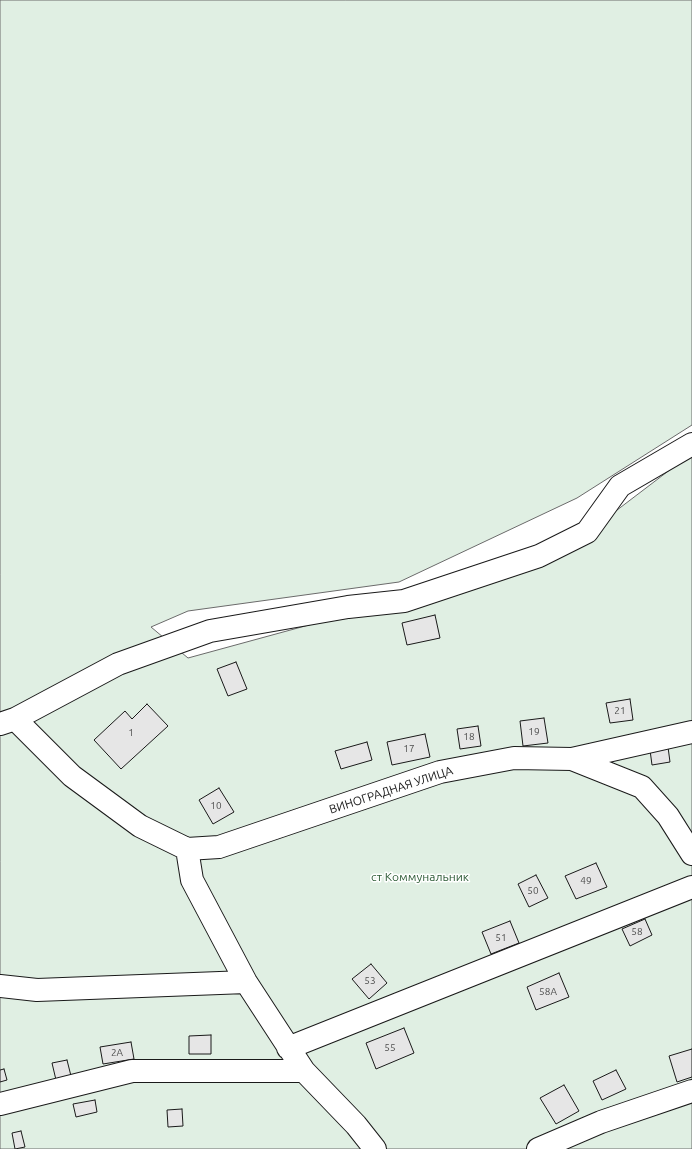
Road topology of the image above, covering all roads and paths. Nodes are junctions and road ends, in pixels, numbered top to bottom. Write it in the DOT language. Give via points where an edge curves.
graph roads {
  1 [pos="692,444"];
  2 [pos="7,721"];
  3 [pos="692,732"];
  4 [pos="572,759"];
  5 [pos="187,849"];
  6 [pos="692,854"];
  7 [pos="692,887"];
  8 [pos="246,982"];
  9 [pos="0,986"];
  10 [pos="288,1048"];
  11 [pos="304,1071"];
  12 [pos="692,1091"];
  13 [pos="0,1104"];
  14 [pos="375,1149"];
  15 [pos="538,1149"];
  1 -- 2 [label="street" via="620,486 587,532 539,556 404,601 348,607 210,631 118,664"];
  2 -- 5 [label="street" via="72,776 140,826"];
  3 -- 4 [label="street, ВИНОГРАДНАЯ УЛИЦА"];
  4 -- 5 [label="street, ВИНОГРАДНАЯ УЛИЦА" via="514,758 440,772 219,847"];
  4 -- 6 [label="street" via="642,787 668,816"];
  5 -- 8 [label="street" via="192,880"];
  7 -- 10 [label="street"];
  8 -- 9 [label="street" via="37,990"];
  8 -- 10 [label="street"];
  10 -- 11 [label="street"];
  11 -- 13 [label="street" via="132,1071"];
  11 -- 14 [label="street" via="356,1125"];
  12 -- 15 [label="street" via="601,1122"];
}
